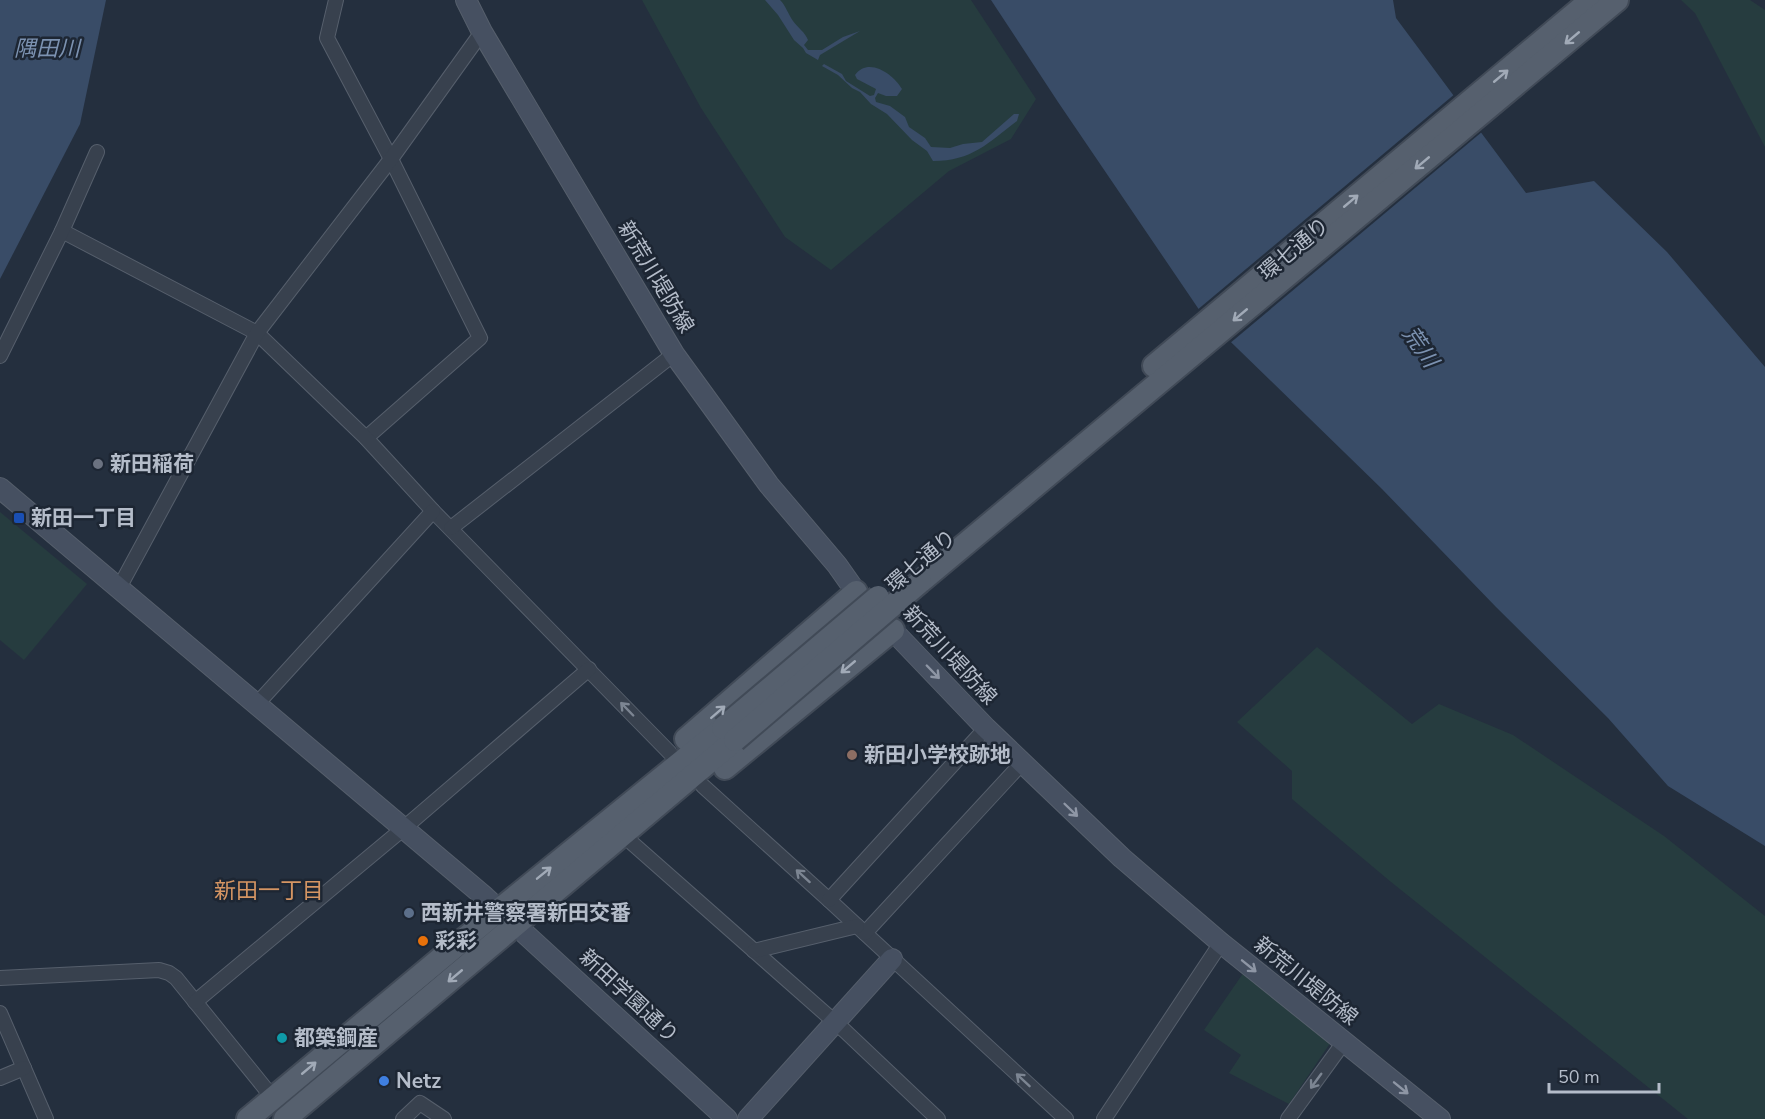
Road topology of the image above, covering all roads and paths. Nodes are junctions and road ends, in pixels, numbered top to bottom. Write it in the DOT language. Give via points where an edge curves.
graph roads {
  1 [pos="336,0"];
  2 [pos="466,0"];
  3 [pos="1591,0"];
  4 [pos="1617,0"];
  5 [pos="482,32"];
  6 [pos="97,152"];
  7 [pos="391,159"];
  8 [pos="62,231"];
  9 [pos="257,333"];
  10 [pos="674,354"];
  11 [pos="0,356"];
  12 [pos="366,438"];
  13 [pos="0,488"];
  14 [pos="434,511"];
  15 [pos="451,528"];
  16 [pos="920,572"];
  17 [pos="119,588"];
  18 [pos="856,592"];
  19 [pos="893,630"];
  20 [pos="589,669"];
  21 [pos="256,705"];
  22 [pos="986,729"];
  23 [pos="670,753"];
  24 [pos="1022,763"];
  25 [pos="703,786"];
  26 [pos="404,828"];
  27 [pos="632,843"];
  28 [pos="580,857"];
  29 [pos="829,900"];
  30 [pos="499,910"];
  31 [pos="516,925"];
  32 [pos="861,929"];
  33 [pos="1221,943"];
  34 [pos="754,951"];
  35 [pos="892,959"];
  36 [pos="0,978"];
  37 [pos="195,1002"];
  38 [pos="0,1013"];
  39 [pos="834,1022"];
  40 [pos="1344,1042"];
  41 [pos="24,1068"];
  42 [pos="0,1078"];
  43 [pos="273,1098"];
  44 [pos="293,1117"];
  45 [pos="46,1119"];
  46 [pos="248,1119"];
  47 [pos="403,1119"];
  48 [pos="444,1119"];
  49 [pos="727,1119"];
  50 [pos="748,1119"];
  51 [pos="938,1119"];
  52 [pos="1066,1119"];
  53 [pos="1104,1119"];
  54 [pos="1288,1119"];
  55 [pos="1440,1119"];
  1 -- 7 [label="street" via="327,38"];
  2 -- 5 [label="street, 新荒川堤防線"];
  16 -- 3 [label="main road, 環七通り, one-way"];
  4 -- 16 [label="main road, 環七通り, one-way"];
  5 -- 7 [label="street"];
  5 -- 10 [label="street, 新荒川堤防線"];
  6 -- 8 [label="street"];
  7 -- 9 [label="street"];
  7 -- 12 [label="street" via="480,338"];
  8 -- 9 [label="street"];
  8 -- 11 [label="street"];
  9 -- 12 [label="street"];
  9 -- 17 [label="street"];
  10 -- 15 [label="street"];
  10 -- 18 [label="street, 新荒川堤防線" via="769,485"];
  12 -- 14 [label="street"];
  13 -- 17 [label="street, 新田学園通り"];
  14 -- 15 [label="street"];
  14 -- 21 [label="street"];
  15 -- 20 [label="street"];
  16 -- 28 [label="main road, 環七通り, bridge"];
  17 -- 21 [label="street, 新田学園通り"];
  18 -- 19 [label="street, 新荒川堤防線"];
  23 -- 18 [label="main road, one-way"];
  19 -- 22 [label="street, 新荒川堤防線, one-way"];
  19 -- 25 [label="main road, one-way"];
  23 -- 20 [label="street, one-way"];
  20 -- 26 [label="street"];
  21 -- 26 [label="street, 新田学園通り"];
  22 -- 24 [label="street, 新荒川堤防線"];
  22 -- 29 [label="street"];
  23 -- 28 [label="main road" via="597,814"];
  24 -- 32 [label="street"];
  24 -- 33 [label="street, 新荒川堤防線, one-way" via="1122,858"];
  25 -- 27 [label="main road"];
  29 -- 25 [label="street, one-way"];
  26 -- 30 [label="street, 新田学園通り"];
  26 -- 37 [label="street"];
  27 -- 28 [label="main road" via="616,852"];
  27 -- 34 [label="street"];
  30 -- 28 [label="main road, 環七通り, one-way"];
  28 -- 31 [label="main road, 環七通り"];
  29 -- 32 [label="street"];
  30 -- 31 [label="street, 新田学園通り"];
  43 -- 30 [label="main road, 環七通り, one-way"];
  31 -- 44 [label="main road, 環七通り, one-way"];
  31 -- 49 [label="street, 新田学園通り"];
  32 -- 34 [label="street"];
  32 -- 35 [label="street"];
  33 -- 40 [label="street, 新荒川堤防線, one-way"];
  33 -- 53 [label="street"];
  34 -- 39 [label="street"];
  35 -- 39 [label="street"];
  52 -- 35 [label="street, one-way"];
  36 -- 37 [label="street" via="159,970 176,978"];
  37 -- 43 [label="street"];
  38 -- 41 [label="street"];
  39 -- 50 [label="street"];
  39 -- 51 [label="street"];
  40 -- 54 [label="street, one-way"];
  40 -- 55 [label="street, 新荒川堤防線, one-way"];
  41 -- 42 [label="street"];
  41 -- 45 [label="street"];
  43 -- 46 [label="main road, 環七通り"];
  47 -- 48 [label="street" via="420,1103"];
}
